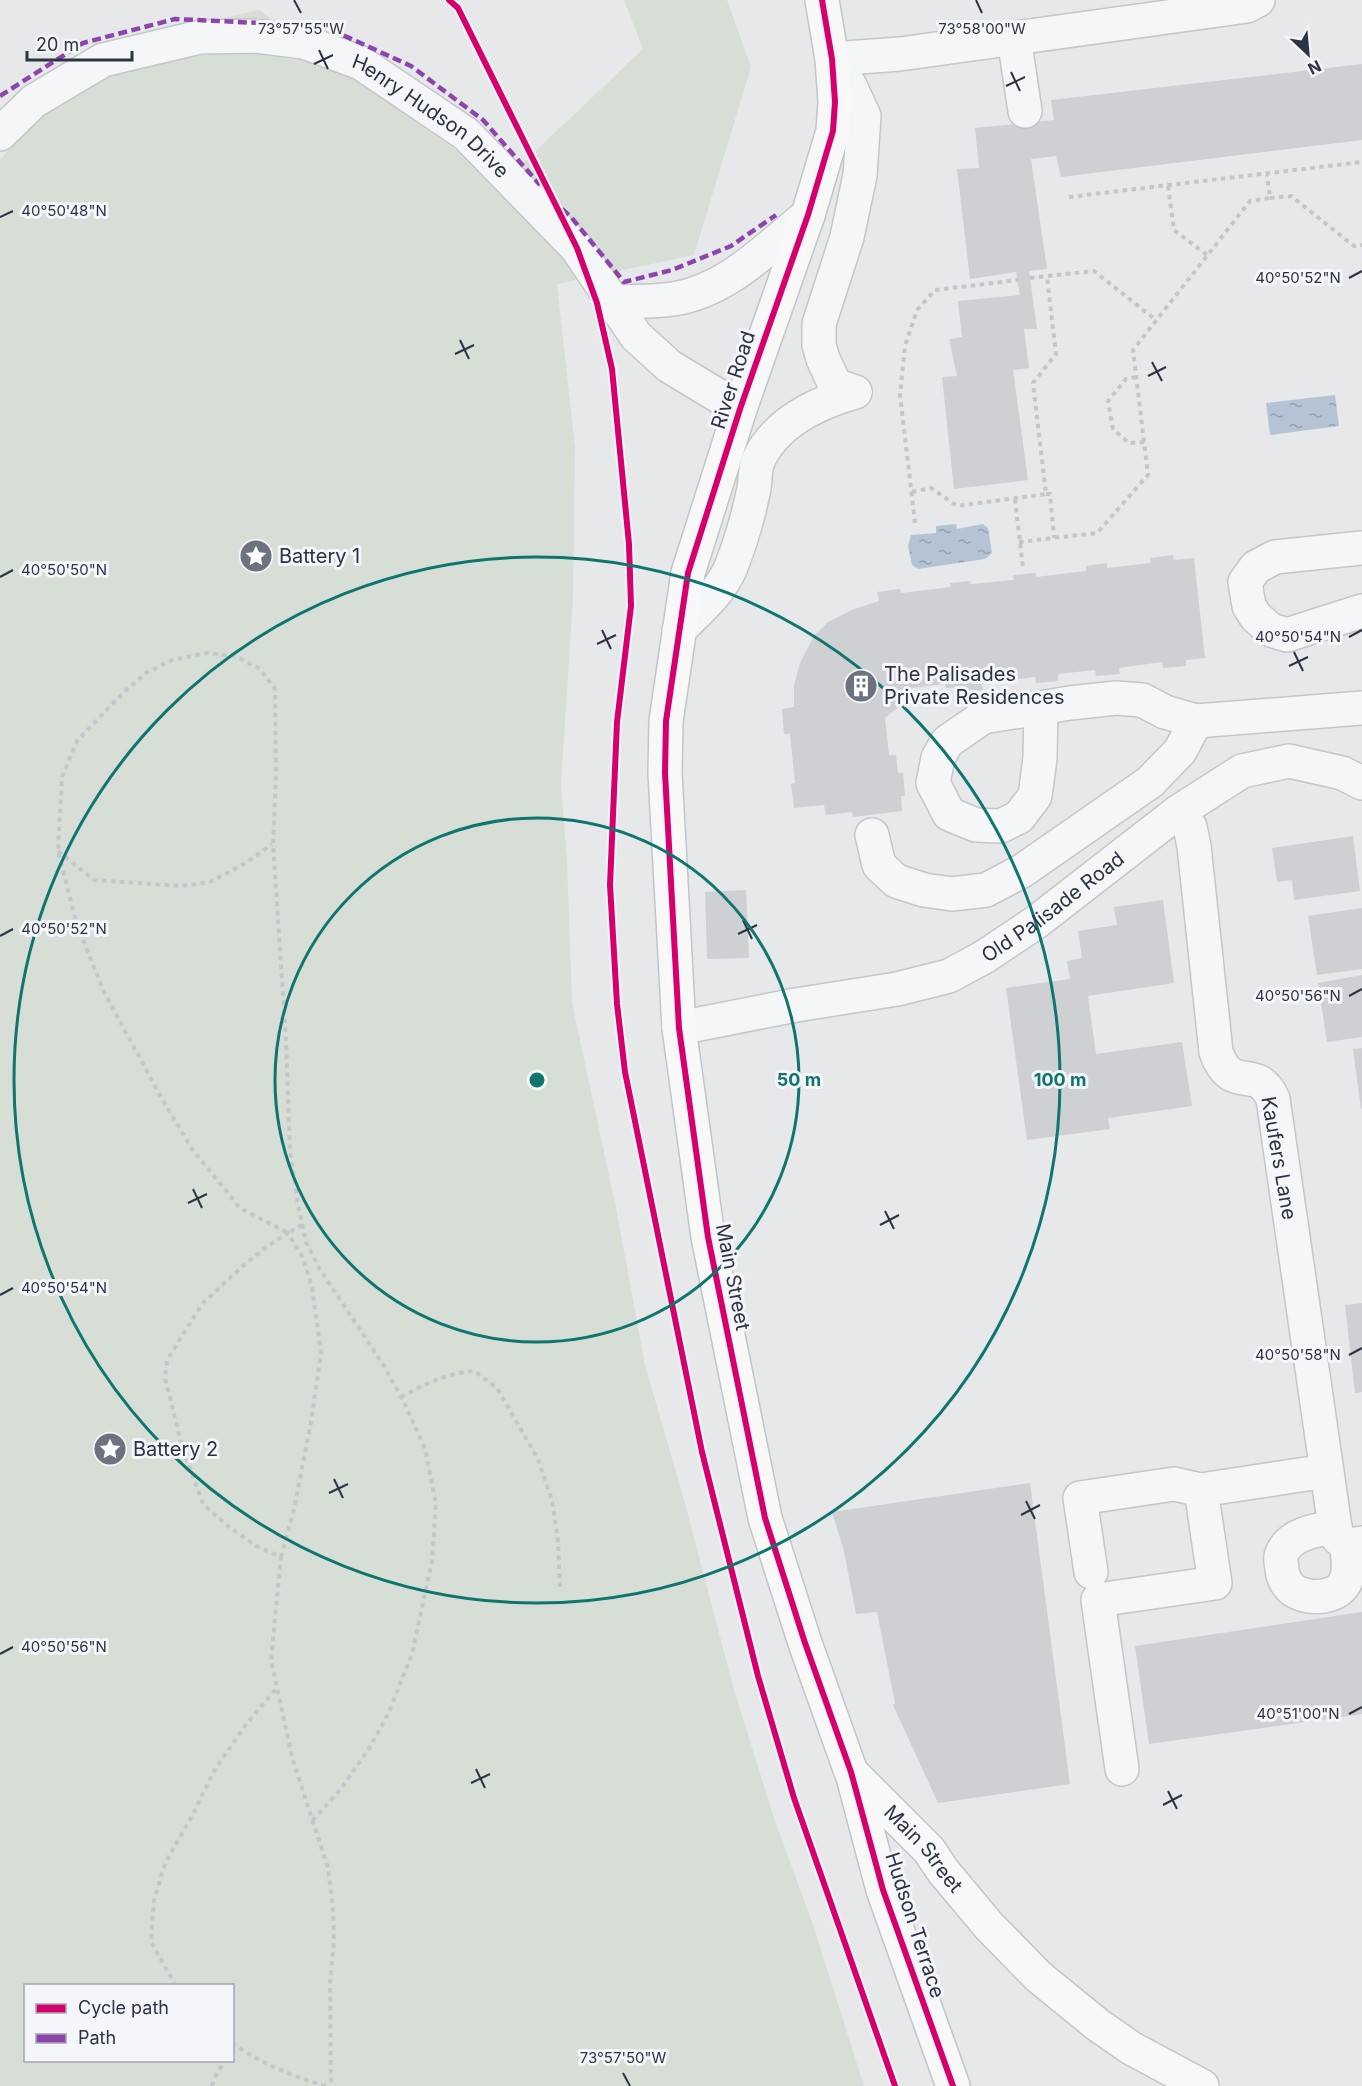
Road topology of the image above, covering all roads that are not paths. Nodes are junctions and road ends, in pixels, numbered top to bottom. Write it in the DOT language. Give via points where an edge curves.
graph roads {
  1 [pos="822,0"];
  2 [pos="1258,0"];
  3 [pos="1014,38"];
  4 [pos="832,60"];
  5 [pos="1025,111"];
  6 [pos="0,134"];
  7 [pos="808,215"];
  8 [pos="614,302"];
  9 [pos="740,409"];
  10 [pos="1362,548"];
  11 [pos="1362,611"];
  12 [pos="679,630"];
  13 [pos="1041,708"];
  14 [pos="1362,708"];
  15 [pos="1288,715"];
  16 [pos="1196,722"];
  17 [pos="1289,761"];
  18 [pos="665,773"];
  19 [pos="1362,783"];
  20 [pos="1178,812"];
  21 [pos="872,835"];
  22 [pos="679,1028"];
  23 [pos="1326,1471"];
  24 [pos="1201,1490"];
  25 [pos="1345,1538"];
  26 [pos="1091,1572"];
  27 [pos="1122,1769"];
  28 [pos="851,1772"];
  29 [pos="953,2086"];
  30 [pos="1202,2086"];
  1 -- 4 [label="main road, River Road"];
  2 -- 3 [label="street" via="1247,6"];
  3 -- 4 [label="street"];
  3 -- 5 [label="street"];
  4 -- 7 [label="main road, River Road" via="833,131"];
  4 -- 12 [label="street" via="864,116 860,176 847,237 819,324 819,345 835,385 855,392 814,405 772,438 758,462 731,568 718,591"];
  6 -- 8 [label="street, Henry Hudson Drive" via="34,101 103,60 200,37 255,36 303,42 361,63 466,134 577,248"];
  7 -- 8 [label="street" via="736,274 708,289 674,299"];
  7 -- 9 [label="main road, River Road"];
  8 -- 9 [label="street, Henry Hudson Drive" via="636,336 669,366"];
  9 -- 12 [label="main road, River Road" via="688,573"];
  10 -- 11 [label="street" via="1275,557 1256,567 1245,582 1249,606 1256,617 1271,630 1287,635"];
  12 -- 18 [label="main road, River Road" via="666,721"];
  13 -- 16 [label="street" via="1116,698 1142,700"];
  14 -- 15 [label="street"];
  15 -- 16 [label="street"];
  15 -- 17 [label="street"];
  16 -- 21 [label="street" via="1180,751 1150,782 1022,871 986,890 952,894 896,881 879,866"];
  17 -- 19 [label="street" via="1342,773"];
  17 -- 20 [label="street, Old Palisade Road" via="1242,771"];
  18 -- 22 [label="main road, Main Street"];
  20 -- 22 [label="street, Old Palisade Road" via="1035,923 949,976"];
  20 -- 23 [label="street, Kaufers Lane" via="1190,827 1194,846 1216,1052 1232,1076 1262,1083 1273,1100"];
  22 -- 28 [label="main road, Main Street" via="708,1237 765,1518"];
  23 -- 24 [label="street"];
  23 -- 25 [label="street, Kaufers Lane"];
  24 -- 26 [label="street" via="1174,1484 1080,1498"];
  24 -- 27 [label="street" via="1215,1583 1098,1600"];
  28 -- 29 [label="main road, Hudson Terrace" via="883,1890"];
  28 -- 30 [label="main road, Main Street" via="929,1850 989,1926 1039,1977 1114,2036"];
}
